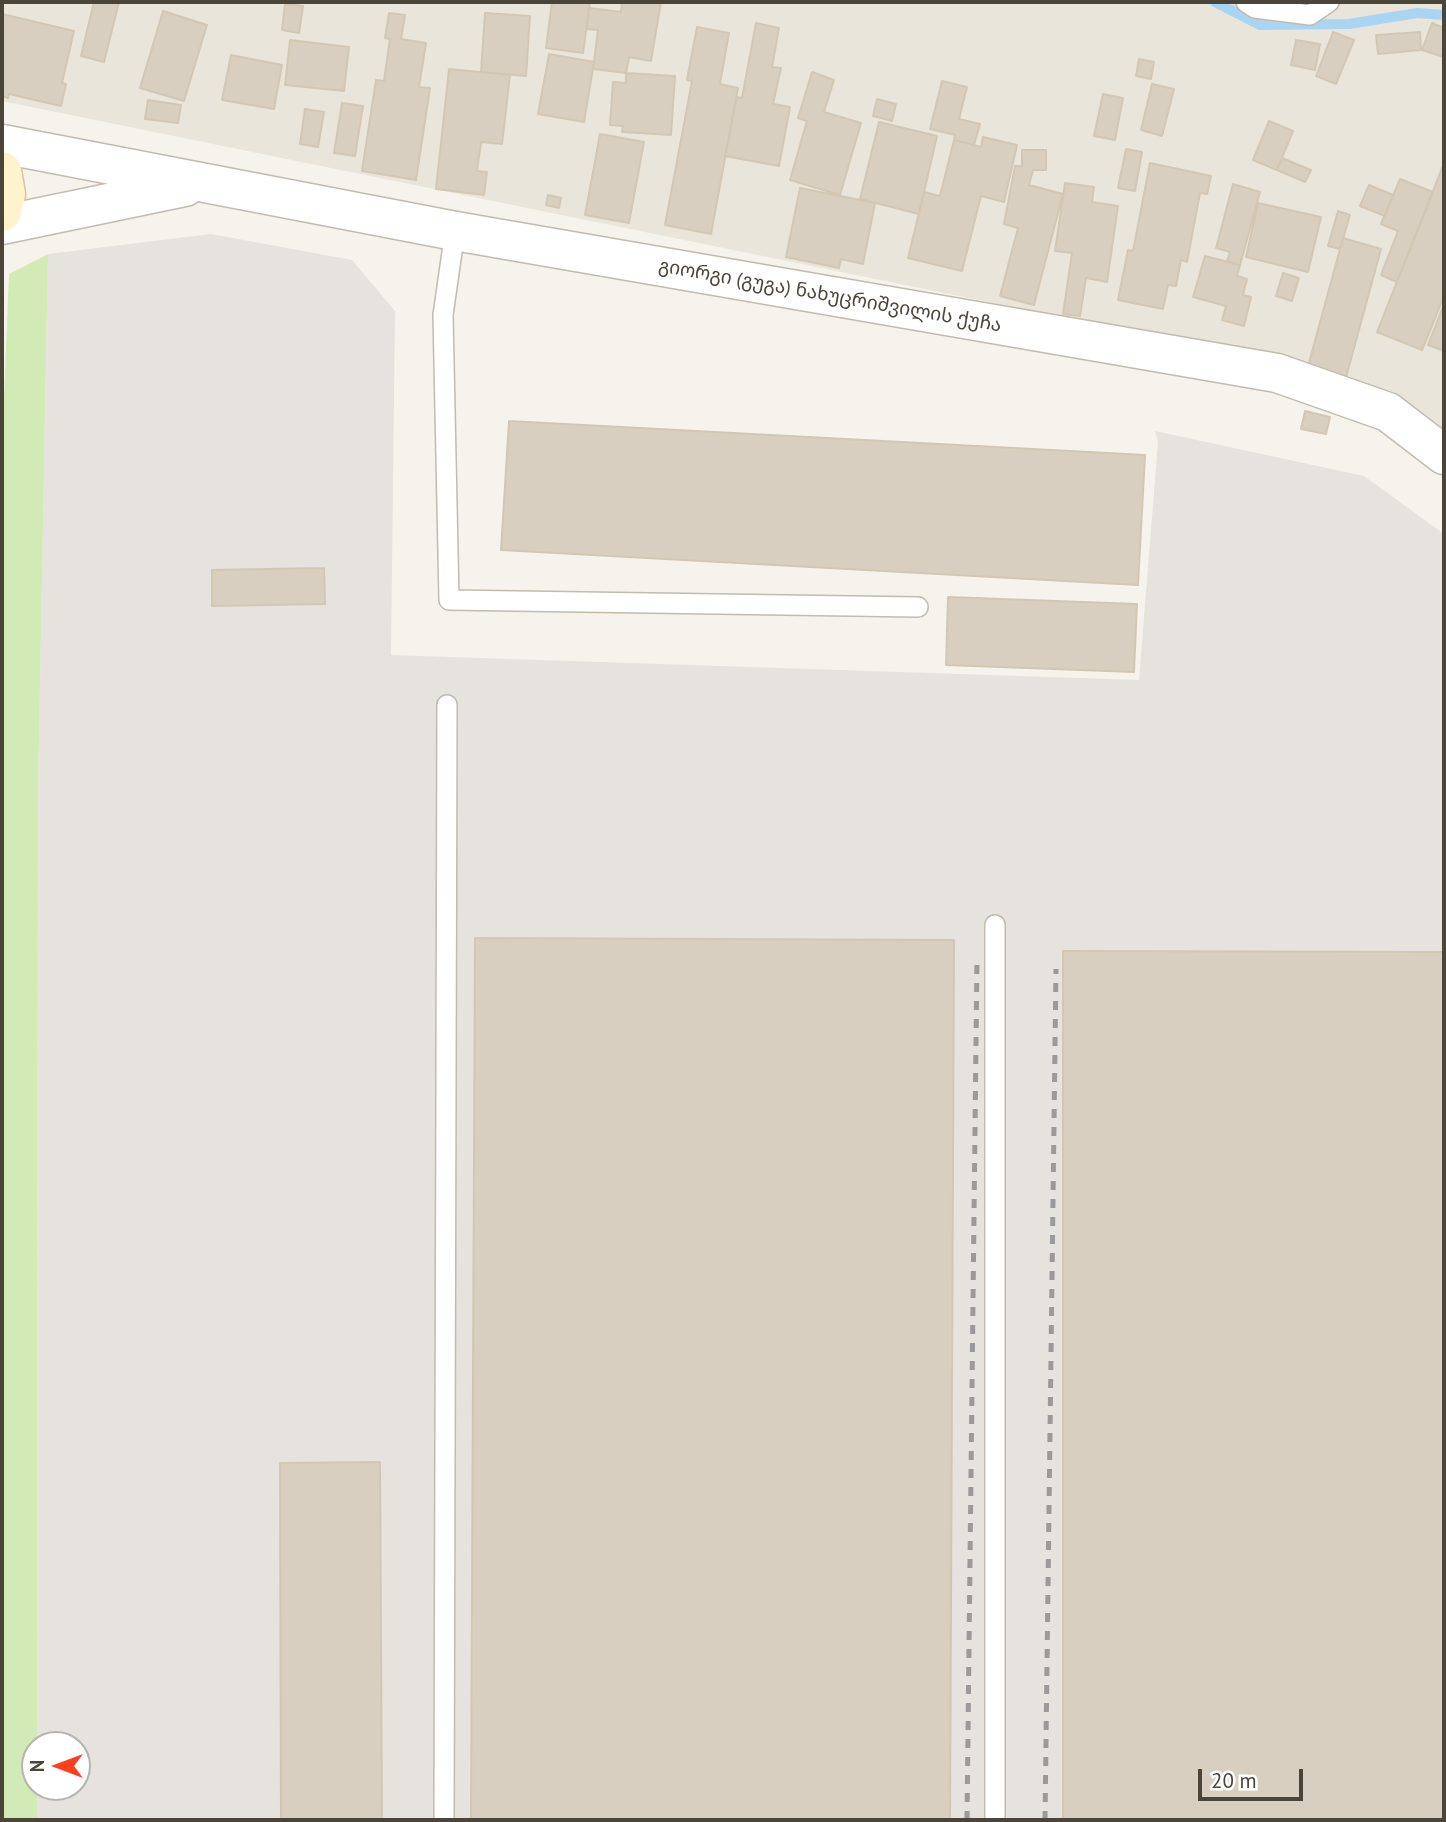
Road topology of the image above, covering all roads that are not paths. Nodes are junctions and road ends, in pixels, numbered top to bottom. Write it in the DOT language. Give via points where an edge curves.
graph roads {
  1 [pos="1246,2"];
  2 [pos="1329,2"];
  3 [pos="2,144"];
  4 [pos="2,171"];
  5 [pos="197,184"];
  6 [pos="2,212"];
  7 [pos="2,225"];
  8 [pos="456,231"];
  9 [pos="1444,455"];
  10 [pos="918,607"];
  11 [pos="447,705"];
  12 [pos="995,925"];
  13 [pos="444,1820"];
  14 [pos="995,1820"];
  1 -- 2 [label="lane" via="1255,8 1310,15"];
  3 -- 5 [label="street, გიორგი (გუგა) ნახუცრიშვილის ქუჩა"];
  4 -- 6 [label="street" via="6,194"];
  5 -- 7 [label="street, გიორგი (გუგა) ნახუცრიშვილის ქუჩა"];
  5 -- 8 [label="street, გიორგი (გუგა) ნახუცრიშვილის ქუჩა"];
  8 -- 9 [label="street, გიორგი (გუგა) ნახუცრიშვილის ქუჩა" via="1277,373 1388,412"];
  8 -- 10 [label="lane" via="443,315 449,600"];
  11 -- 13 [label="lane"];
  12 -- 14 [label="lane"];
}
